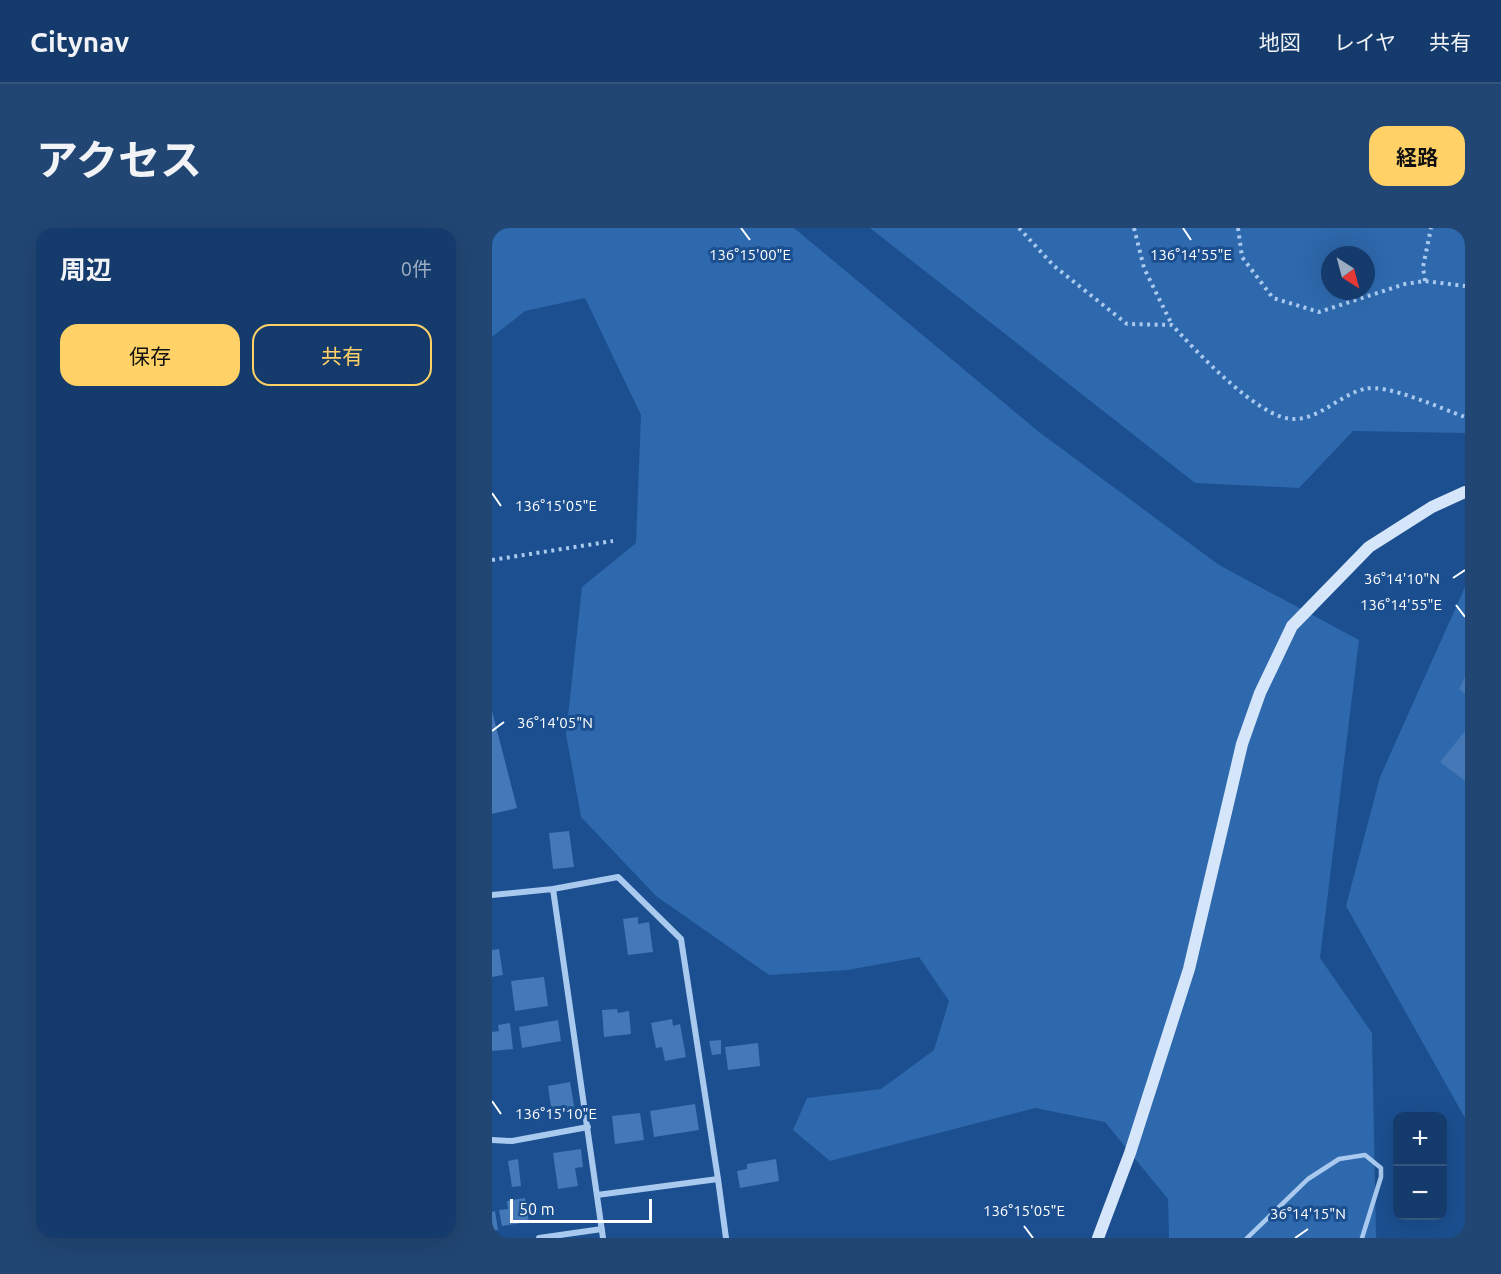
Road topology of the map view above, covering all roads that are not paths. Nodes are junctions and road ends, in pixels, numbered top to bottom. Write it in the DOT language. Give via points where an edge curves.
graph roads {
  1 [pos="1465,492"];
  2 [pos="553,889"];
  3 [pos="492,895"];
  4 [pos="588,1127"];
  5 [pos="492,1140"];
  6 [pos="718,1179"];
  7 [pos="597,1195"];
  8 [pos="602,1229"];
  9 [pos="1465,1232"];
  10 [pos="539,1238"];
  11 [pos="603,1238"];
  12 [pos="726,1238"];
  13 [pos="1098,1238"];
  14 [pos="1246,1238"];
  15 [pos="1362,1238"];
  16 [pos="1461,1238"];
  1 -- 13 [label="street" via="1432,507 1369,548 1292,626 1260,693 1242,744 1189,969 1130,1153"];
  2 -- 3 [label="street"];
  2 -- 4 [label="street"];
  2 -- 6 [label="street" via="618,877 681,939"];
  4 -- 5 [label="street" via="512,1141"];
  4 -- 7 [label="street"];
  6 -- 7 [label="street"];
  6 -- 12 [label="street"];
  7 -- 8 [label="street"];
  8 -- 10 [label="street"];
  8 -- 11 [label="street"];
  9 -- 16 [label="lane"];
  14 -- 15 [label="lane" via="1308,1179 1339,1159 1365,1155 1381,1168 1381,1177"];
}
